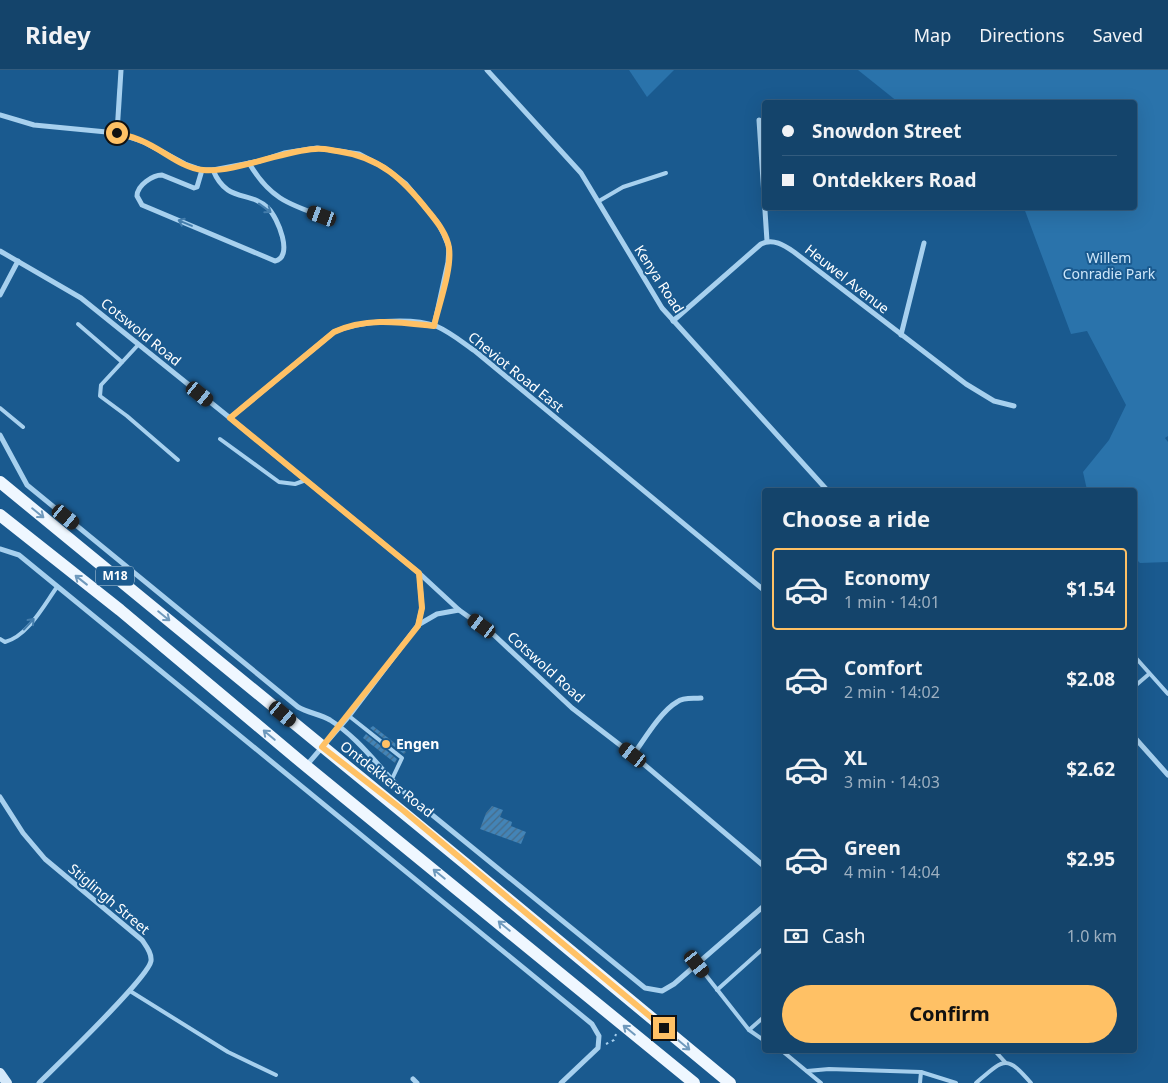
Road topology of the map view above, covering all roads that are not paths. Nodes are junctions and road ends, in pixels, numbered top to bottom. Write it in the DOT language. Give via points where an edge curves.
graph roads {
  1 [pos="121,70"];
  2 [pos="487,70"];
  3 [pos="0,114"];
  4 [pos="759,120"];
  5 [pos="762,125"];
  6 [pos="117,133"];
  7 [pos="249,163"];
  8 [pos="202,170"];
  9 [pos="213,170"];
  10 [pos="666,173"];
  11 [pos="599,201"];
  12 [pos="766,210"];
  13 [pos="322,216"];
  14 [pos="768,241"];
  15 [pos="924,243"];
  16 [pos="0,250"];
  17 [pos="18,261"];
  18 [pos="0,295"];
  19 [pos="673,322"];
  20 [pos="78,324"];
  21 [pos="434,326"];
  22 [pos="901,335"];
  23 [pos="138,345"];
  24 [pos="122,362"];
  25 [pos="1014,406"];
  26 [pos="0,408"];
  27 [pos="230,418"];
  28 [pos="23,426"];
  29 [pos="0,435"];
  30 [pos="220,439"];
  31 [pos="178,460"];
  32 [pos="306,480"];
  33 [pos="0,482"];
  34 [pos="825,488"];
  35 [pos="0,515"];
  36 [pos="0,549"];
  37 [pos="419,573"];
  38 [pos="57,587"];
  39 [pos="762,589"];
  40 [pos="459,610"];
  41 [pos="418,626"];
  42 [pos="0,639"];
  43 [pos="1137,659"];
  44 [pos="1149,674"];
  45 [pos="1137,684"];
  46 [pos="1168,694"];
  47 [pos="701,698"];
  48 [pos="349,716"];
  49 [pos="340,727"];
  50 [pos="1137,740"];
  51 [pos="322,747"];
  52 [pos="633,755"];
  53 [pos="306,766"];
  54 [pos="1168,775"];
  55 [pos="392,778"];
  56 [pos="0,798"];
  57 [pos="762,864"];
  58 [pos="762,907"];
  59 [pos="762,950"];
  60 [pos="697,964"];
  61 [pos="716,990"];
  62 [pos="130,991"];
  63 [pos="762,1019"];
  64 [pos="749,1030"];
  65 [pos="762,1040"];
  66 [pos="788,1053"];
  67 [pos="997,1053"];
  68 [pos="1005,1062"];
  69 [pos="807,1071"];
  70 [pos="921,1072"];
  71 [pos="0,1073"];
  72 [pos="276,1075"];
  73 [pos="7,1083"];
  74 [pos="39,1083"];
  75 [pos="562,1083"];
  76 [pos="694,1083"];
  77 [pos="730,1083"];
  78 [pos="821,1083"];
  79 [pos="920,1083"];
  80 [pos="956,1083"];
  81 [pos="976,1083"];
  82 [pos="1032,1083"];
  1 -- 6 [label="street"];
  2 -- 11 [label="street, Kenya Road" via="572,160"];
  3 -- 6 [label="street" via="34,124"];
  4 -- 5 [label="street"];
  6 -- 8 [label="street" via="142,141"];
  7 -- 9 [label="street"];
  7 -- 13 [label="street" via="259,181 286,204"];
  7 -- 21 [label="street" via="302,150 332,150 359,154 406,184 438,223 449,247"];
  8 -- 9 [label="street"];
  9 -- 8 [label="street, one-way" via="222,186 265,206 272,213 285,246 281,260 275,261 142,204 136,196 140,187 158,175 197,187"];
  10 -- 11 [label="lane" via="623,187"];
  11 -- 19 [label="street, Kenya Road" via="654,296"];
  12 -- 14 [label="street"];
  14 -- 19 [label="street"];
  14 -- 22 [label="street, Heuwel Avenue" via="789,249"];
  15 -- 22 [label="street"];
  16 -- 17 [label="street, Cotswold Road"];
  17 -- 18 [label="street"];
  17 -- 23 [label="street, Cotswold Road" via="81,298"];
  19 -- 34 [label="street, Kenya Road"];
  20 -- 24 [label="lane"];
  21 -- 27 [label="street, Cheviot Road East" via="372,322 350,324 334,332"];
  21 -- 39 [label="street, Cheviot Road East" via="452,334 475,351"];
  22 -- 25 [label="street, Heuwel Avenue" via="979,393"];
  23 -- 24 [label="lane"];
  23 -- 27 [label="street, Cotswold Road"];
  24 -- 31 [label="lane" via="101,385 100,396"];
  26 -- 28 [label="lane"];
  27 -- 32 [label="street, Cotswold Road"];
  29 -- 49 [label="street, Ontdekkers Road" via="27,486 298,707"];
  30 -- 32 [label="lane" via="280,482 295,484"];
  32 -- 37 [label="street, Cotswold Road"];
  33 -- 51 [label="main road, Ontdekkers Road / M18, one-way"];
  53 -- 35 [label="main road, M18, one-way" via="120,610"];
  36 -- 38 [label="street" via="19,555"];
  37 -- 40 [label="street, Cotswold Road"];
  37 -- 41 [label="street" via="422,608"];
  42 -- 38 [label="lane, one-way" via="9,641 21,632"];
  38 -- 75 [label="street" via="596,1028 600,1043 595,1053"];
  40 -- 41 [label="street" via="437,614"];
  40 -- 52 [label="street, Cotswold Road" via="494,635 572,708"];
  41 -- 48 [label="street"];
  43 -- 44 [label="lane"];
  44 -- 45 [label="lane"];
  44 -- 46 [label="lane"];
  47 -- 52 [label="street" via="677,702"];
  48 -- 49 [label="street"];
  48 -- 55 [label="lane" via="400,757"];
  49 -- 51 [label="street"];
  49 -- 55 [label="street, Ontdekkers Road"];
  50 -- 54 [label="street"];
  51 -- 53 [label="street"];
  51 -- 77 [label="main road, Ontdekkers Road / M18, one-way" via="404,811"];
  52 -- 57 [label="street, Cotswold Road"];
  76 -- 53 [label="main road, M18, one-way"];
  55 -- 60 [label="street, Ontdekkers Road" via="404,792 636,983 649,990 662,991"];
  56 -- 62 [label="street, Stiglingh Street" via="45,859 142,940 151,960"];
  58 -- 60 [label="street"];
  59 -- 61 [label="lane"];
  60 -- 61 [label="lane"];
  61 -- 64 [label="lane"];
  62 -- 72 [label="lane" via="228,1052"];
  62 -- 74 [label="street, Stiglingh Street"];
  63 -- 64 [label="lane"];
  64 -- 65 [label="lane"];
  66 -- 69 [label="lane"];
  67 -- 68 [label="lane"];
  68 -- 81 [label="lane"];
  68 -- 82 [label="lane" via="1014,1064"];
  69 -- 70 [label="lane"];
  69 -- 78 [label="lane"];
  70 -- 79 [label="lane"];
  70 -- 80 [label="lane"];
  71 -- 73 [label="street"];
}
